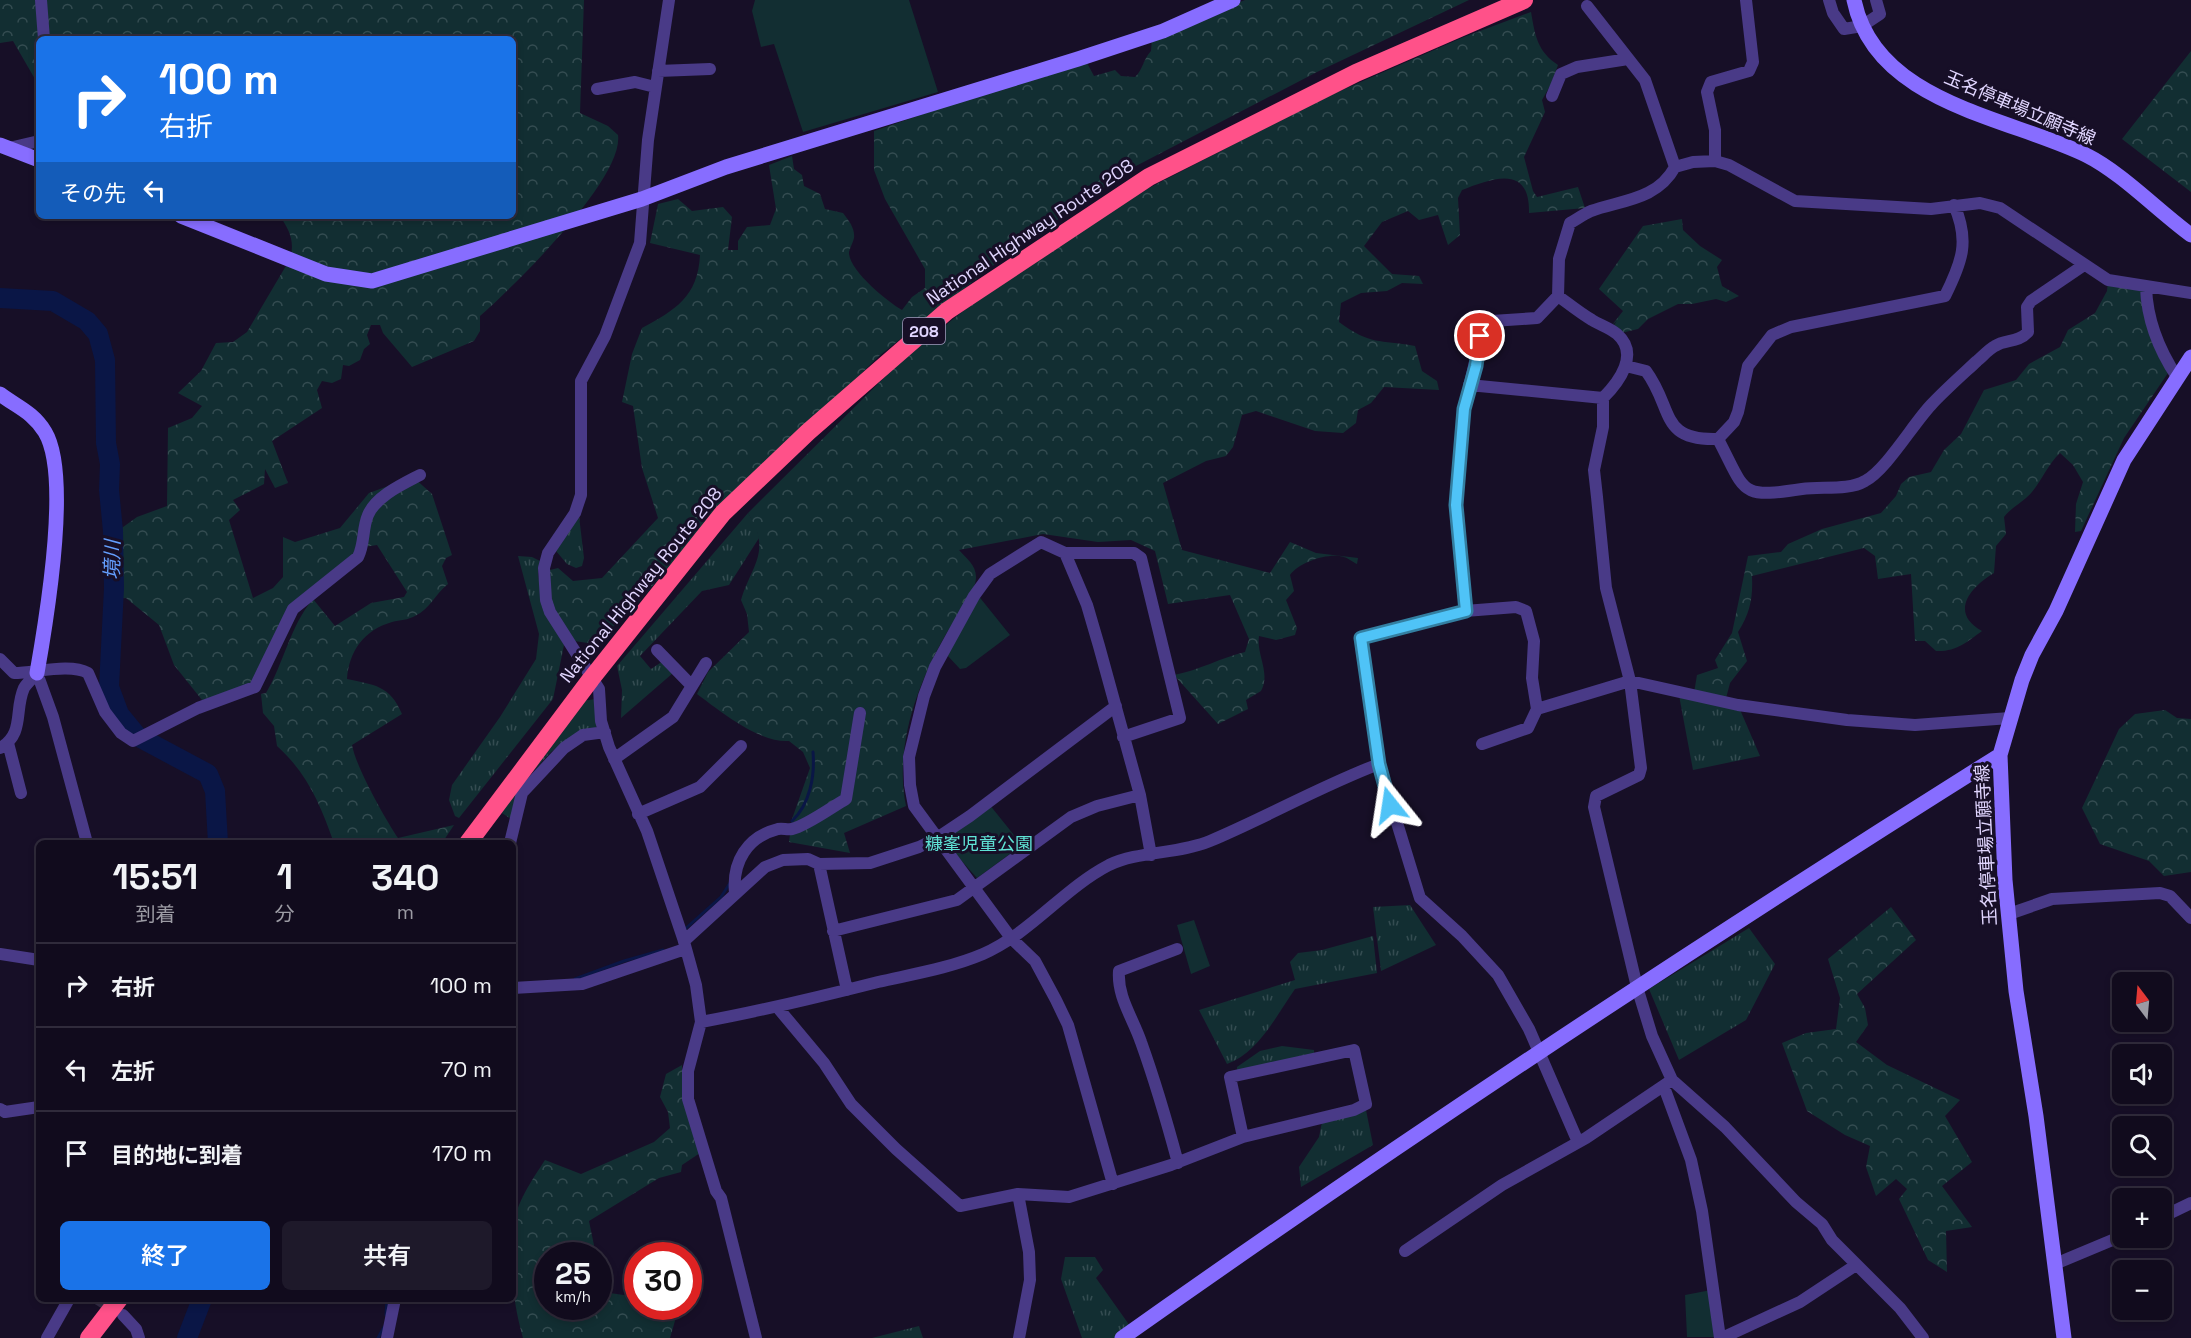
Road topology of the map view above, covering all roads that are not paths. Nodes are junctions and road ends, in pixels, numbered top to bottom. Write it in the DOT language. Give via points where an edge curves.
graph roads {
  1 [pos="41,0"];
  2 [pos="669,0"];
  3 [pos="1233,0"];
  4 [pos="1524,0"];
  5 [pos="1746,0"];
  6 [pos="1830,0"];
  7 [pos="1854,0"];
  8 [pos="1876,0"];
  9 [pos="1587,6"];
  10 [pos="1862,26"];
  11 [pos="44,36"];
  12 [pos="1628,59"];
  13 [pos="710,69"];
  14 [pos="658,71"];
  15 [pos="655,87"];
  16 [pos="597,89"];
  17 [pos="1552,96"];
  18 [pos="36,142"];
  19 [pos="4,147"];
  20 [pos="36,159"];
  21 [pos="1715,161"];
  22 [pos="1675,167"];
  23 [pos="642,200"];
  24 [pos="1954,205"];
  25 [pos="188,219"];
  26 [pos="2191,235"];
  27 [pos="2084,265"];
  28 [pos="2146,287"];
  29 [pos="2191,292"];
  30 [pos="1557,296"];
  31 [pos="2191,357"];
  32 [pos="1626,366"];
  33 [pos="2177,377"];
  34 [pos="1469,385"];
  35 [pos="0,394"];
  36 [pos="1603,398"];
  37 [pos="1718,440"];
  38 [pos="420,475"];
  39 [pos="1065,553"];
  40 [pos="1466,611"];
  41 [pos="657,650"];
  42 [pos="0,658"];
  43 [pos="706,663"];
  44 [pos="37,673"];
  45 [pos="591,679"];
  46 [pos="1630,681"];
  47 [pos="692,686"];
  48 [pos="1116,706"];
  49 [pos="1537,709"];
  50 [pos="860,713"];
  51 [pos="2010,718"];
  52 [pos="605,732"];
  53 [pos="1123,737"];
  54 [pos="1482,744"];
  55 [pos="4,746"];
  56 [pos="741,746"];
  57 [pos="2000,755"];
  58 [pos="614,759"];
  59 [pos="1379,764"];
  60 [pos="21,793"];
  61 [pos="1140,795"];
  62 [pos="639,814"];
  63 [pos="937,838"];
  64 [pos="86,840"];
  65 [pos="470,840"];
  66 [pos="511,840"];
  67 [pos="1151,855"];
  68 [pos="819,864"];
  69 [pos="974,887"];
  70 [pos="735,893"];
  71 [pos="2009,914"];
  72 [pos="2191,918"];
  73 [pos="833,931"];
  74 [pos="1011,938"];
  75 [pos="684,943"];
  76 [pos="1177,949"];
  77 [pos="0,954"];
  78 [pos="36,960"];
  79 [pos="1637,987"];
  80 [pos="516,988"];
  81 [pos="847,990"];
  82 [pos="778,1008"];
  83 [pos="701,1022"];
  84 [pos="1537,1053"];
  85 [pos="1668,1084"];
  86 [pos="36,1107"];
  87 [pos="0,1109"];
  88 [pos="1243,1137"];
  89 [pos="1578,1142"];
  90 [pos="1178,1163"];
  91 [pos="1113,1184"];
  92 [pos="1018,1194"];
  93 [pos="2191,1203"];
  94 [pos="2172,1212"];
  95 [pos="2112,1240"];
  96 [pos="1406,1251"];
  97 [pos="2055,1264"];
  98 [pos="1856,1265"];
  99 [pos="67,1302"];
  100 [pos="394,1302"];
  101 [pos="121,1307"];
  102 [pos="47,1338"];
  103 [pos="89,1338"];
  104 [pos="140,1338"];
  105 [pos="387,1338"];
  106 [pos="756,1338"];
  107 [pos="1019,1338"];
  108 [pos="1122,1338"];
  109 [pos="1721,1338"];
  110 [pos="1923,1338"];
  111 [pos="2064,1338"];
  1 -- 11 [label="street"];
  2 -- 14 [label="street"];
  3 -- 23 [label="street" via="1152,35 726,167"];
  4 -- 45 [label="highway, National Highway Route 208 / 208" via="1356,73 1149,177 947,311 808,432 723,513"];
  5 -- 21 [label="street" via="1753,62 1749,71 1711,82 1707,92 1715,130"];
  6 -- 10 [label="street" via="1844,29"];
  7 -- 10 [label="street, 玉名停車場立願寺線"];
  8 -- 10 [label="street" via="1880,14"];
  9 -- 12 [label="street"];
  10 -- 26 [label="street, 玉名停車場立願寺線" via="1891,65 1915,82 1970,112 2088,156 2122,178"];
  12 -- 17 [label="street" via="1577,67 1561,74"];
  12 -- 22 [label="street" via="1645,80"];
  13 -- 14 [label="street"];
  14 -- 15 [label="street"];
  15 -- 16 [label="street" via="635,82"];
  15 -- 23 [label="street"];
  18 -- 19 [label="street"];
  19 -- 20 [label="street"];
  21 -- 22 [label="street"];
  21 -- 24 [label="street" via="1795,201 1931,209"];
  22 -- 30 [label="street" via="1669,177 1641,198 1590,212 1570,223 1559,259"];
  23 -- 25 [label="street" via="372,280 326,274"];
  23 -- 45 [label="street" via="640,243 605,336 581,381 581,495 575,513 548,553 544,568 543,585 550,612"];
  24 -- 27 [label="street" via="1980,203 2000,208"];
  24 -- 37 [label="street" via="1964,231 1962,253 1946,296 1773,334 1748,366 1734,422"];
  27 -- 28 [label="street" via="2108,280"];
  27 -- 37 [label="street" via="2031,301 2027,307 2028,332 2012,342 1996,344 1978,360 1931,405 1865,482 1850,487 1752,493 1743,487"];
  28 -- 29 [label="street"];
  28 -- 33 [label="street" via="2146,304 2162,354"];
  30 -- 32 [label="street" via="1617,334 1627,354"];
  30 -- 34 [label="street" via="1537,318 1492,321 1483,327"];
  31 -- 33 [label="street, 玉名停車場立願寺線"];
  32 -- 36 [label="street"];
  32 -- 37 [label="street" via="1646,371 1658,388 1676,431 1692,440"];
  33 -- 51 [label="street, 玉名停車場立願寺線" via="2124,460 2032,655"];
  34 -- 36 [label="street"];
  34 -- 40 [label="street" via="1456,505"];
  35 -- 44 [label="street" via="27,410 47,434 56,483 50,602"];
  36 -- 46 [label="street" via="1604,427 1594,470 1606,588"];
  38 -- 44 [label="street" via="376,503 368,516 358,556 293,609 255,687 198,708 133,741 121,733 105,712 88,673 58,669"];
  39 -- 48 [label="street" via="1087,605"];
  39 -- 53 [label="street" via="1134,553 1141,558 1180,717"];
  39 -- 63 [label="street" via="1041,542 990,574 935,667 909,757 914,806"];
  40 -- 49 [label="street" via="1516,607 1526,611 1534,640 1532,678"];
  40 -- 59 [label="street" via="1361,638"];
  41 -- 47 [label="street"];
  42 -- 44 [label="street" via="14,673"];
  43 -- 47 [label="street"];
  44 -- 55 [label="street" via="25,687 17,732"];
  44 -- 64 [label="street"];
  45 -- 52 [label="street" via="599,689"];
  45 -- 65 [label="highway, National Highway Route 208 / 208"];
  46 -- 49 [label="street"];
  46 -- 51 [label="street" via="1738,705 1847,720 1915,725"];
  46 -- 79 [label="street" via="1641,768 1639,775 1596,796 1594,807"];
  47 -- 58 [label="street" via="673,717"];
  48 -- 53 [label="street"];
  48 -- 63 [label="street"];
  49 -- 54 [label="street" via="1528,728"];
  50 -- 70 [label="street" via="846,799 793,829 757,836 739,858"];
  51 -- 57 [label="street, 玉名停車場立願寺線"];
  52 -- 58 [label="street"];
  52 -- 66 [label="street" via="583,735 564,748 522,793"];
  53 -- 61 [label="street"];
  55 -- 60 [label="street"];
  56 -- 62 [label="street" via="700,787"];
  57 -- 71 [label="street, 玉名停車場立願寺線"];
  57 -- 79 [label="street"];
  58 -- 62 [label="street"];
  59 -- 67 [label="street" via="1210,841"];
  59 -- 84 [label="street" via="1420,898 1498,975 1529,1029"];
  61 -- 67 [label="street"];
  61 -- 69 [label="street" via="1071,817"];
  62 -- 75 [label="street"];
  63 -- 68 [label="street" via="870,863"];
  63 -- 69 [label="street"];
  67 -- 74 [label="street" via="1111,864 1077,884"];
  68 -- 70 [label="street" via="808,859 783,860 765,867"];
  68 -- 73 [label="street"];
  69 -- 73 [label="street" via="957,900"];
  69 -- 74 [label="street"];
  70 -- 75 [label="street"];
  71 -- 72 [label="street" via="2052,899 2160,893 2170,896"];
  71 -- 97 [label="street, 玉名停車場立願寺線"];
  73 -- 81 [label="street"];
  74 -- 81 [label="street" via="954,965"];
  74 -- 91 [label="street" via="1035,961 1068,1025"];
  75 -- 80 [label="street" via="582,984"];
  75 -- 83 [label="street"];
  76 -- 90 [label="street" via="1119,971 1118,980 1141,1040"];
  77 -- 78 [label="street"];
  79 -- 84 [label="street"];
  79 -- 85 [label="street"];
  81 -- 82 [label="street"];
  82 -- 83 [label="street"];
  82 -- 92 [label="street" via="824,1063 851,1104 960,1206"];
  83 -- 106 [label="street" via="688,1071 688,1099 721,1198"];
  84 -- 89 [label="street"];
  84 -- 108 [label="street" via="1301,1211"];
  85 -- 89 [label="street"];
  85 -- 98 [label="street" via="1725,1127 1822,1224"];
  85 -- 109 [label="street" via="1702,1211"];
  86 -- 87 [label="street" via="5,1112"];
  88 -- 88 [label="street" via="1230,1077 1354,1050 1366,1104"];
  88 -- 90 [label="street"];
  89 -- 96 [label="street" via="1502,1185"];
  90 -- 91 [label="street"];
  91 -- 92 [label="street" via="1069,1197"];
  92 -- 107 [label="street" via="1030,1261"];
  93 -- 94 [label="street"];
  95 -- 97 [label="street"];
  97 -- 111 [label="street, 玉名停車場立願寺線"];
  98 -- 109 [label="street" via="1800,1302"];
  98 -- 110 [label="street" via="1900,1308"];
  99 -- 102 [label="street"];
  100 -- 105 [label="street"];
  101 -- 103 [label="highway"];
  101 -- 104 [label="street"];
}
